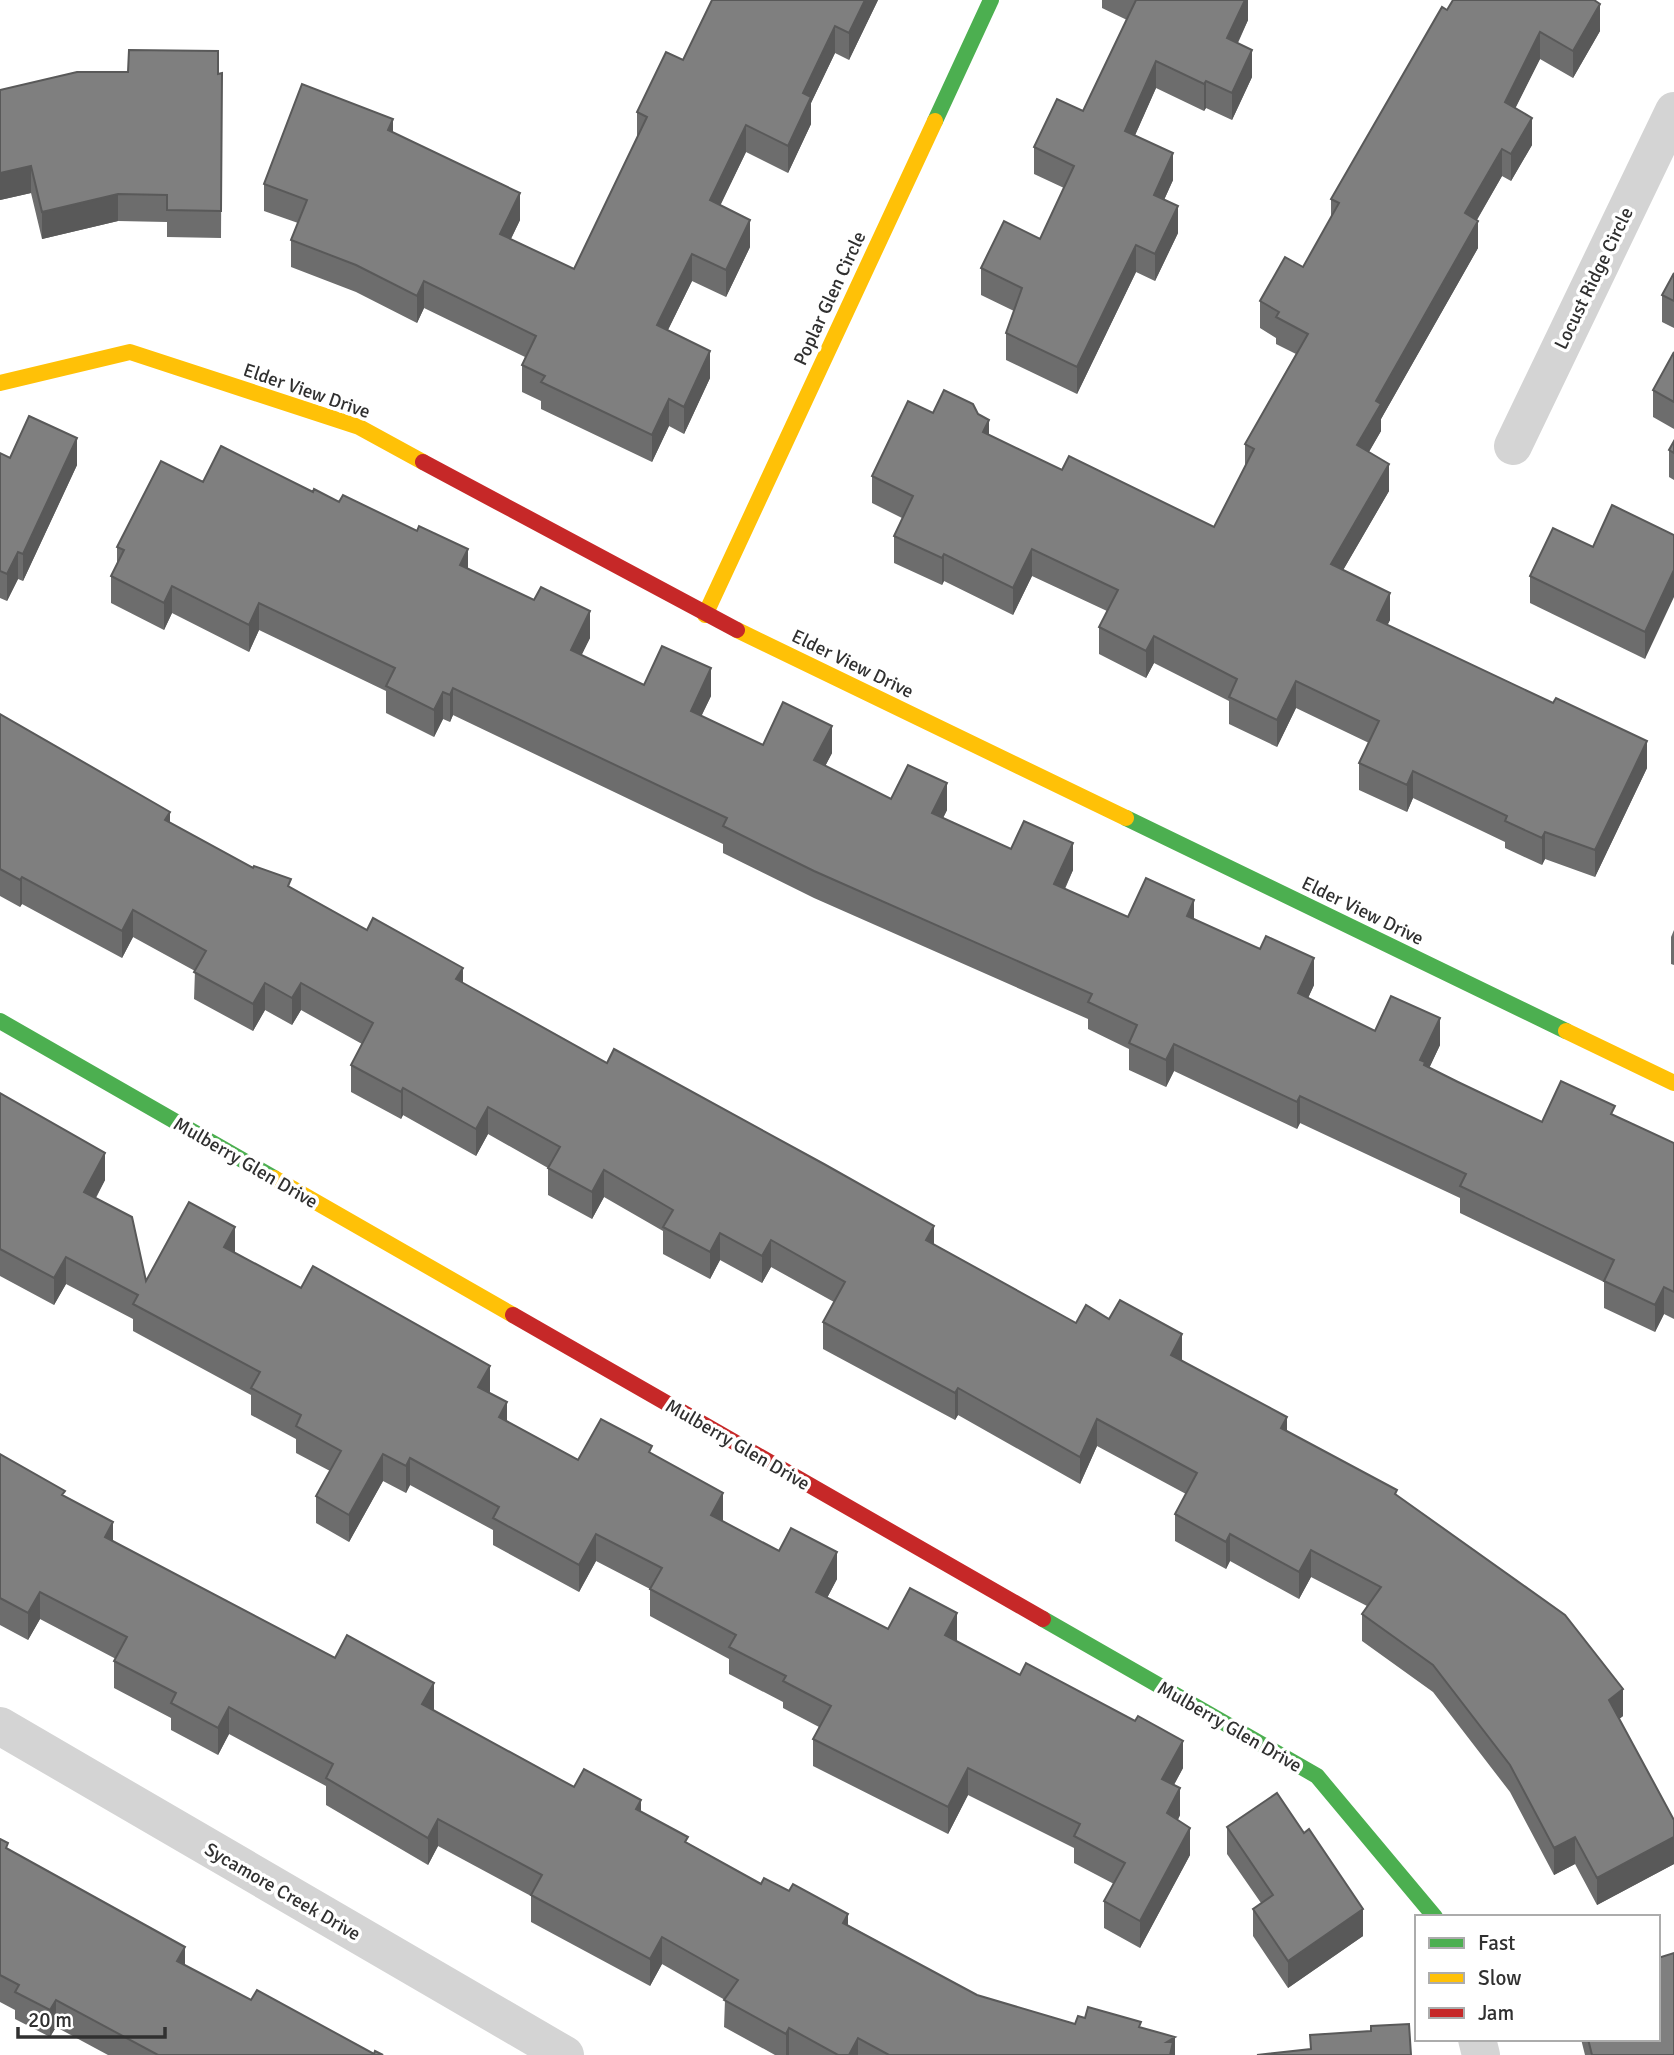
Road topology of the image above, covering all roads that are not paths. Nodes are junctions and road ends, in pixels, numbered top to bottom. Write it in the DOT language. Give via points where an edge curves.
graph roads {
  1 [pos="991,0"];
  2 [pos="1674,111"];
  3 [pos="0,383"];
  4 [pos="1513,446"];
  5 [pos="705,615"];
  6 [pos="0,1021"];
  7 [pos="1674,1083"];
  8 [pos="0,1726"];
  9 [pos="1433,1915"];
  10 [pos="565,2055"];
  1 -- 5 [label="street, Poplar Glen Circle"];
  2 -- 4 [label="street, Locust Ridge Circle"];
  3 -- 5 [label="street, Elder View Drive" via="130,352 156,360 359,428"];
  5 -- 7 [label="street, Elder View Drive"];
  6 -- 9 [label="street, Mulberry Glen Drive" via="1317,1776"];
  8 -- 10 [label="street, Sycamore Creek Drive"];
}
